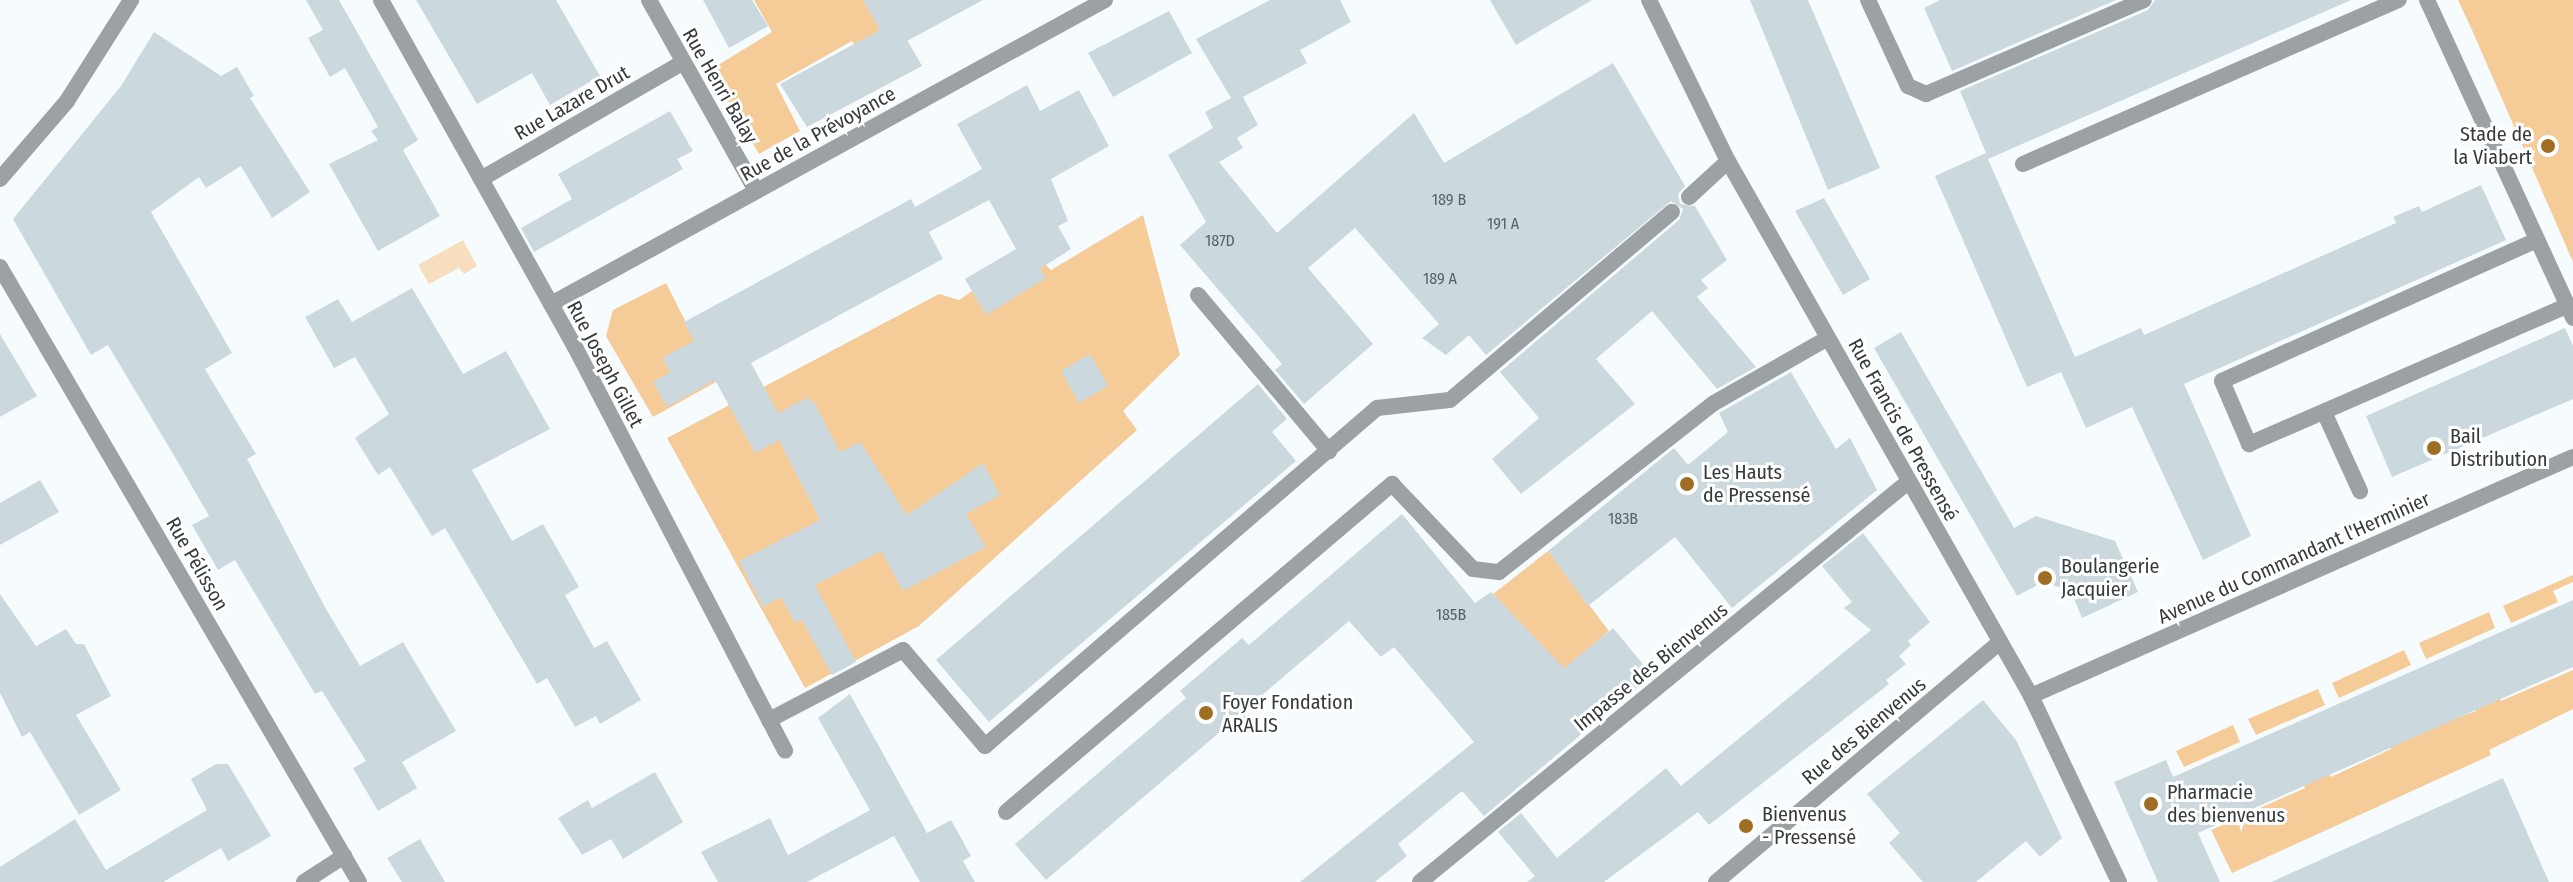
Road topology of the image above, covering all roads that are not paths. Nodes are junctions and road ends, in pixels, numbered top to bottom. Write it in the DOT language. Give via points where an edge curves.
graph roads {
  1 [pos="131,0"];
  2 [pos="381,0"];
  3 [pos="649,0"];
  4 [pos="1105,0"];
  5 [pos="1649,0"];
  6 [pos="1869,0"];
  7 [pos="2144,0"];
  8 [pos="2399,0"];
  9 [pos="2427,0"];
  10 [pos="682,63"];
  11 [pos="1728,161"];
  12 [pos="2023,164"];
  13 [pos="0,179"];
  14 [pos="481,179"];
  15 [pos="756,191"];
  16 [pos="1689,197"];
  17 [pos="1672,212"];
  18 [pos="2537,240"];
  19 [pos="0,267"];
  20 [pos="1198,295"];
  21 [pos="551,304"];
  22 [pos="2570,312"];
  23 [pos="1828,338"];
  24 [pos="2324,412"];
  25 [pos="1329,451"];
  26 [pos="2573,457"];
  27 [pos="1908,482"];
  28 [pos="2360,491"];
  29 [pos="2000,642"];
  30 [pos="2031,696"];
  31 [pos="769,720"];
  32 [pos="785,751"];
  33 [pos="1006,812"];
  34 [pos="344,856"];
  35 [pos="304,882"];
  36 [pos="359,882"];
  37 [pos="1420,882"];
  38 [pos="1716,882"];
  39 [pos="2119,882"];
  1 -- 13 [label="street" via="67,101"];
  2 -- 14 [label="street, Rue Joseph Gillet"];
  3 -- 10 [label="street, Rue Henri Balay"];
  4 -- 15 [label="street, Rue de la Prévoyance"];
  5 -- 11 [label="street, Rue Francis de Pressensé"];
  6 -- 7 [label="street" via="1908,86 1926,94"];
  8 -- 12 [label="street"];
  9 -- 18 [label="street"];
  10 -- 14 [label="street, Rue Lazare Drut"];
  10 -- 15 [label="street, Rue Henri Balay"];
  11 -- 16 [label="street"];
  11 -- 23 [label="street, Rue Francis de Pressensé"];
  14 -- 21 [label="street, Rue Joseph Gillet"];
  15 -- 21 [label="street, Rue de la Prévoyance"];
  17 -- 25 [label="street" via="1450,400 1377,408"];
  18 -- 22 [label="street"];
  18 -- 24 [label="street" via="2222,381 2249,444"];
  19 -- 34 [label="street, Rue Pélisson"];
  20 -- 25 [label="street"];
  21 -- 31 [label="street, Rue Joseph Gillet"];
  22 -- 24 [label="street"];
  23 -- 27 [label="street, Rue Francis de Pressensé"];
  23 -- 33 [label="street" via="1714,403 1499,572 1473,569 1392,484"];
  24 -- 28 [label="street"];
  25 -- 31 [label="street" via="985,746 903,650"];
  26 -- 30 [label="street, Avenue du Commandant l'Herminier"];
  27 -- 29 [label="street, Rue Francis de Pressensé"];
  27 -- 37 [label="street, Impasse des Bienvenus"];
  29 -- 30 [label="street, Rue Francis de Pressensé"];
  29 -- 38 [label="street, Rue des Bienvenus"];
  30 -- 39 [label="street, Rue Francis de Pressensé"];
  31 -- 32 [label="street, Rue Joseph Gillet"];
  34 -- 35 [label="street"];
  34 -- 36 [label="street, Rue Pélisson"];
}
